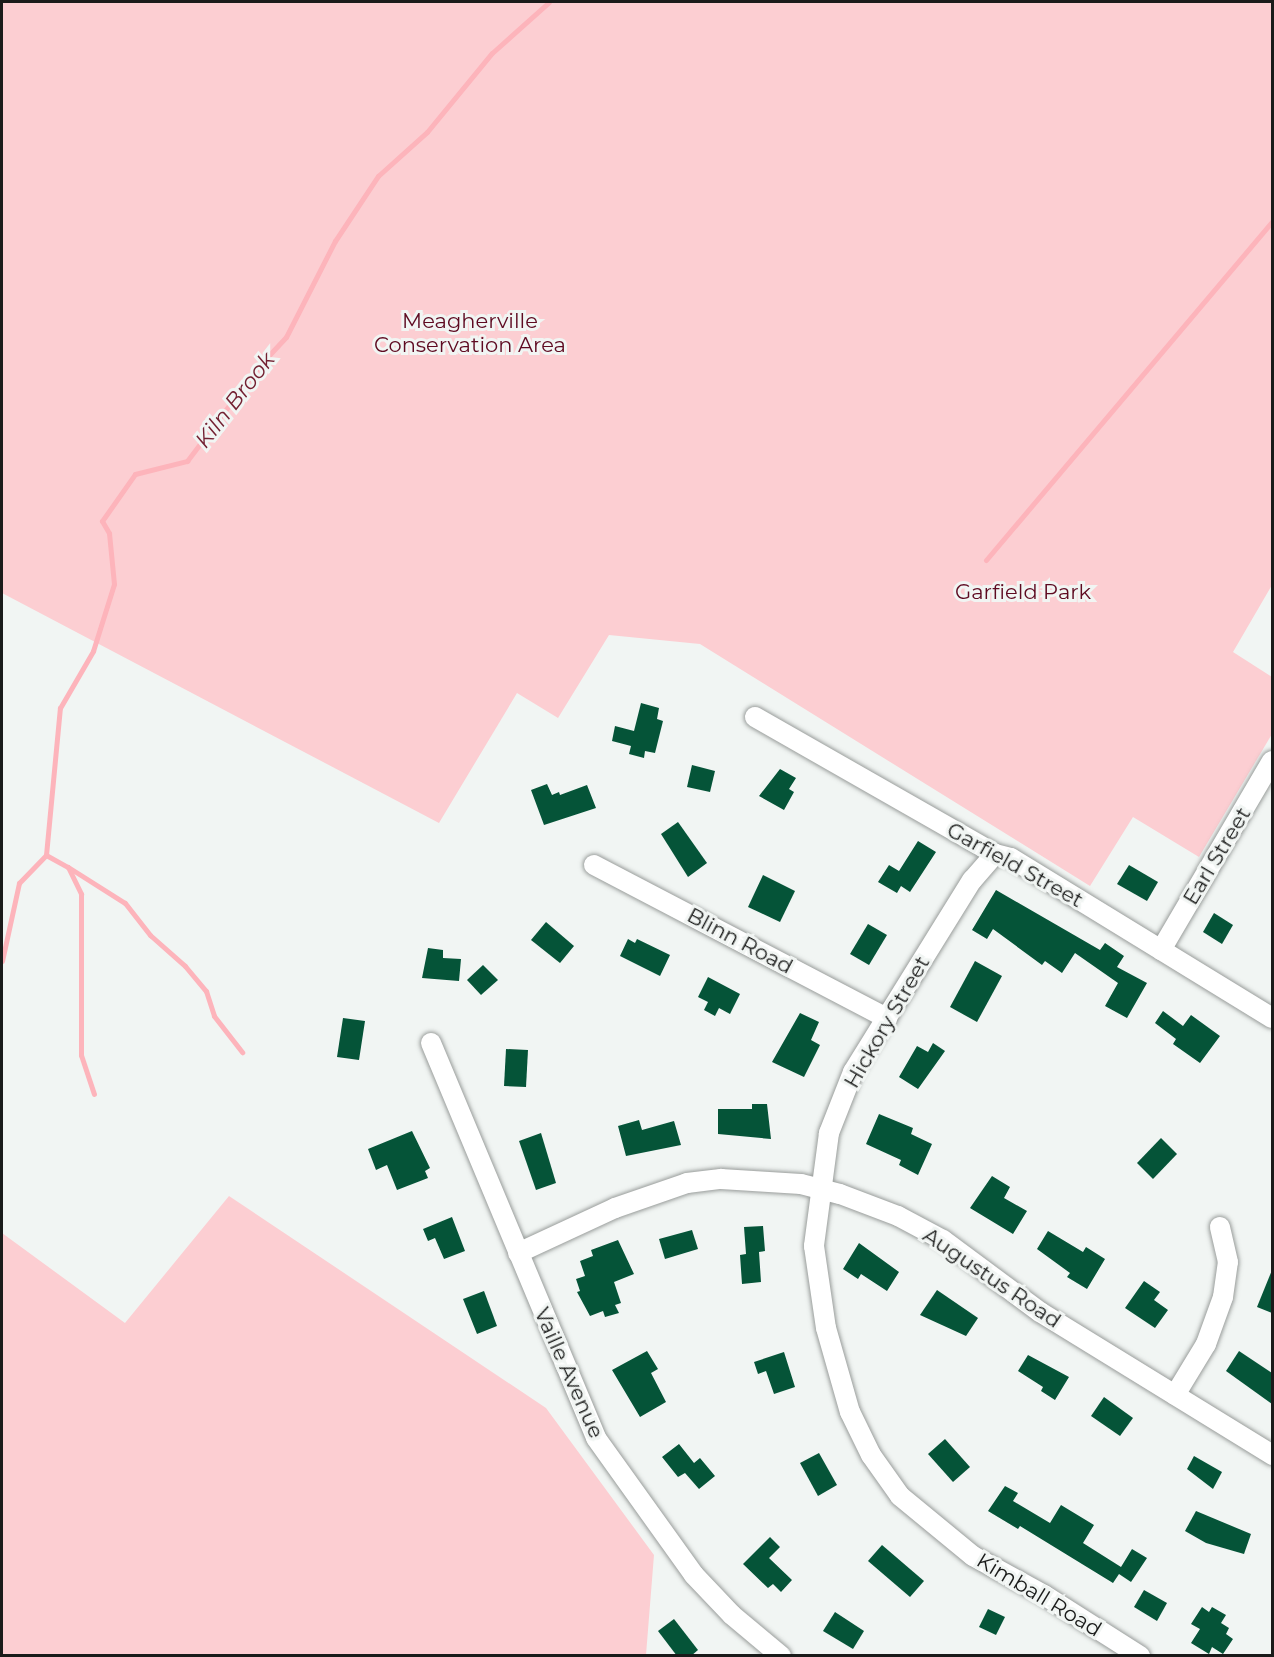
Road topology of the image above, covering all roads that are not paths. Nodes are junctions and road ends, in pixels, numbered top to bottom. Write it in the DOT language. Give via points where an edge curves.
graph roads {
  1 [pos="754,717"];
  2 [pos="1272,761"];
  3 [pos="995,854"];
  4 [pos="594,865"];
  5 [pos="1161,950"];
  6 [pos="887,1018"];
  7 [pos="1272,1018"];
  8 [pos="431,1043"];
  9 [pos="820,1189"];
  10 [pos="1220,1227"];
  11 [pos="518,1253"];
  12 [pos="1175,1395"];
  13 [pos="1272,1455"];
  14 [pos="969,1553"];
  15 [pos="781,1656"];
  16 [pos="1140,1656"];
  1 -- 3 [label="street, Garfield Street"];
  2 -- 5 [label="street, Earl Street"];
  3 -- 5 [label="street, Garfield Street" via="1011,858"];
  3 -- 6 [label="street, Hickory Street" via="972,880"];
  4 -- 6 [label="street, Blinn Road"];
  5 -- 7 [label="street, Garfield Street"];
  6 -- 9 [label="street, Hickory Street" via="849,1083 829,1133"];
  8 -- 11 [label="street, Vaille Avenue"];
  9 -- 11 [label="street, Augustus Road" via="721,1179 687,1183 615,1208"];
  9 -- 12 [label="street, Augustus Road" via="871,1204 943,1240 1040,1312"];
  9 -- 14 [label="street, Hickory Street" via="814,1246 826,1328 850,1412 872,1455 900,1496"];
  10 -- 12 [label="street" via="1228,1262 1223,1298 1206,1344"];
  11 -- 15 [label="street, Vaille Avenue" via="596,1438 694,1575 732,1616"];
  12 -- 13 [label="street, Augustus Road"];
  14 -- 16 [label="street, Kimball Road"];
}
